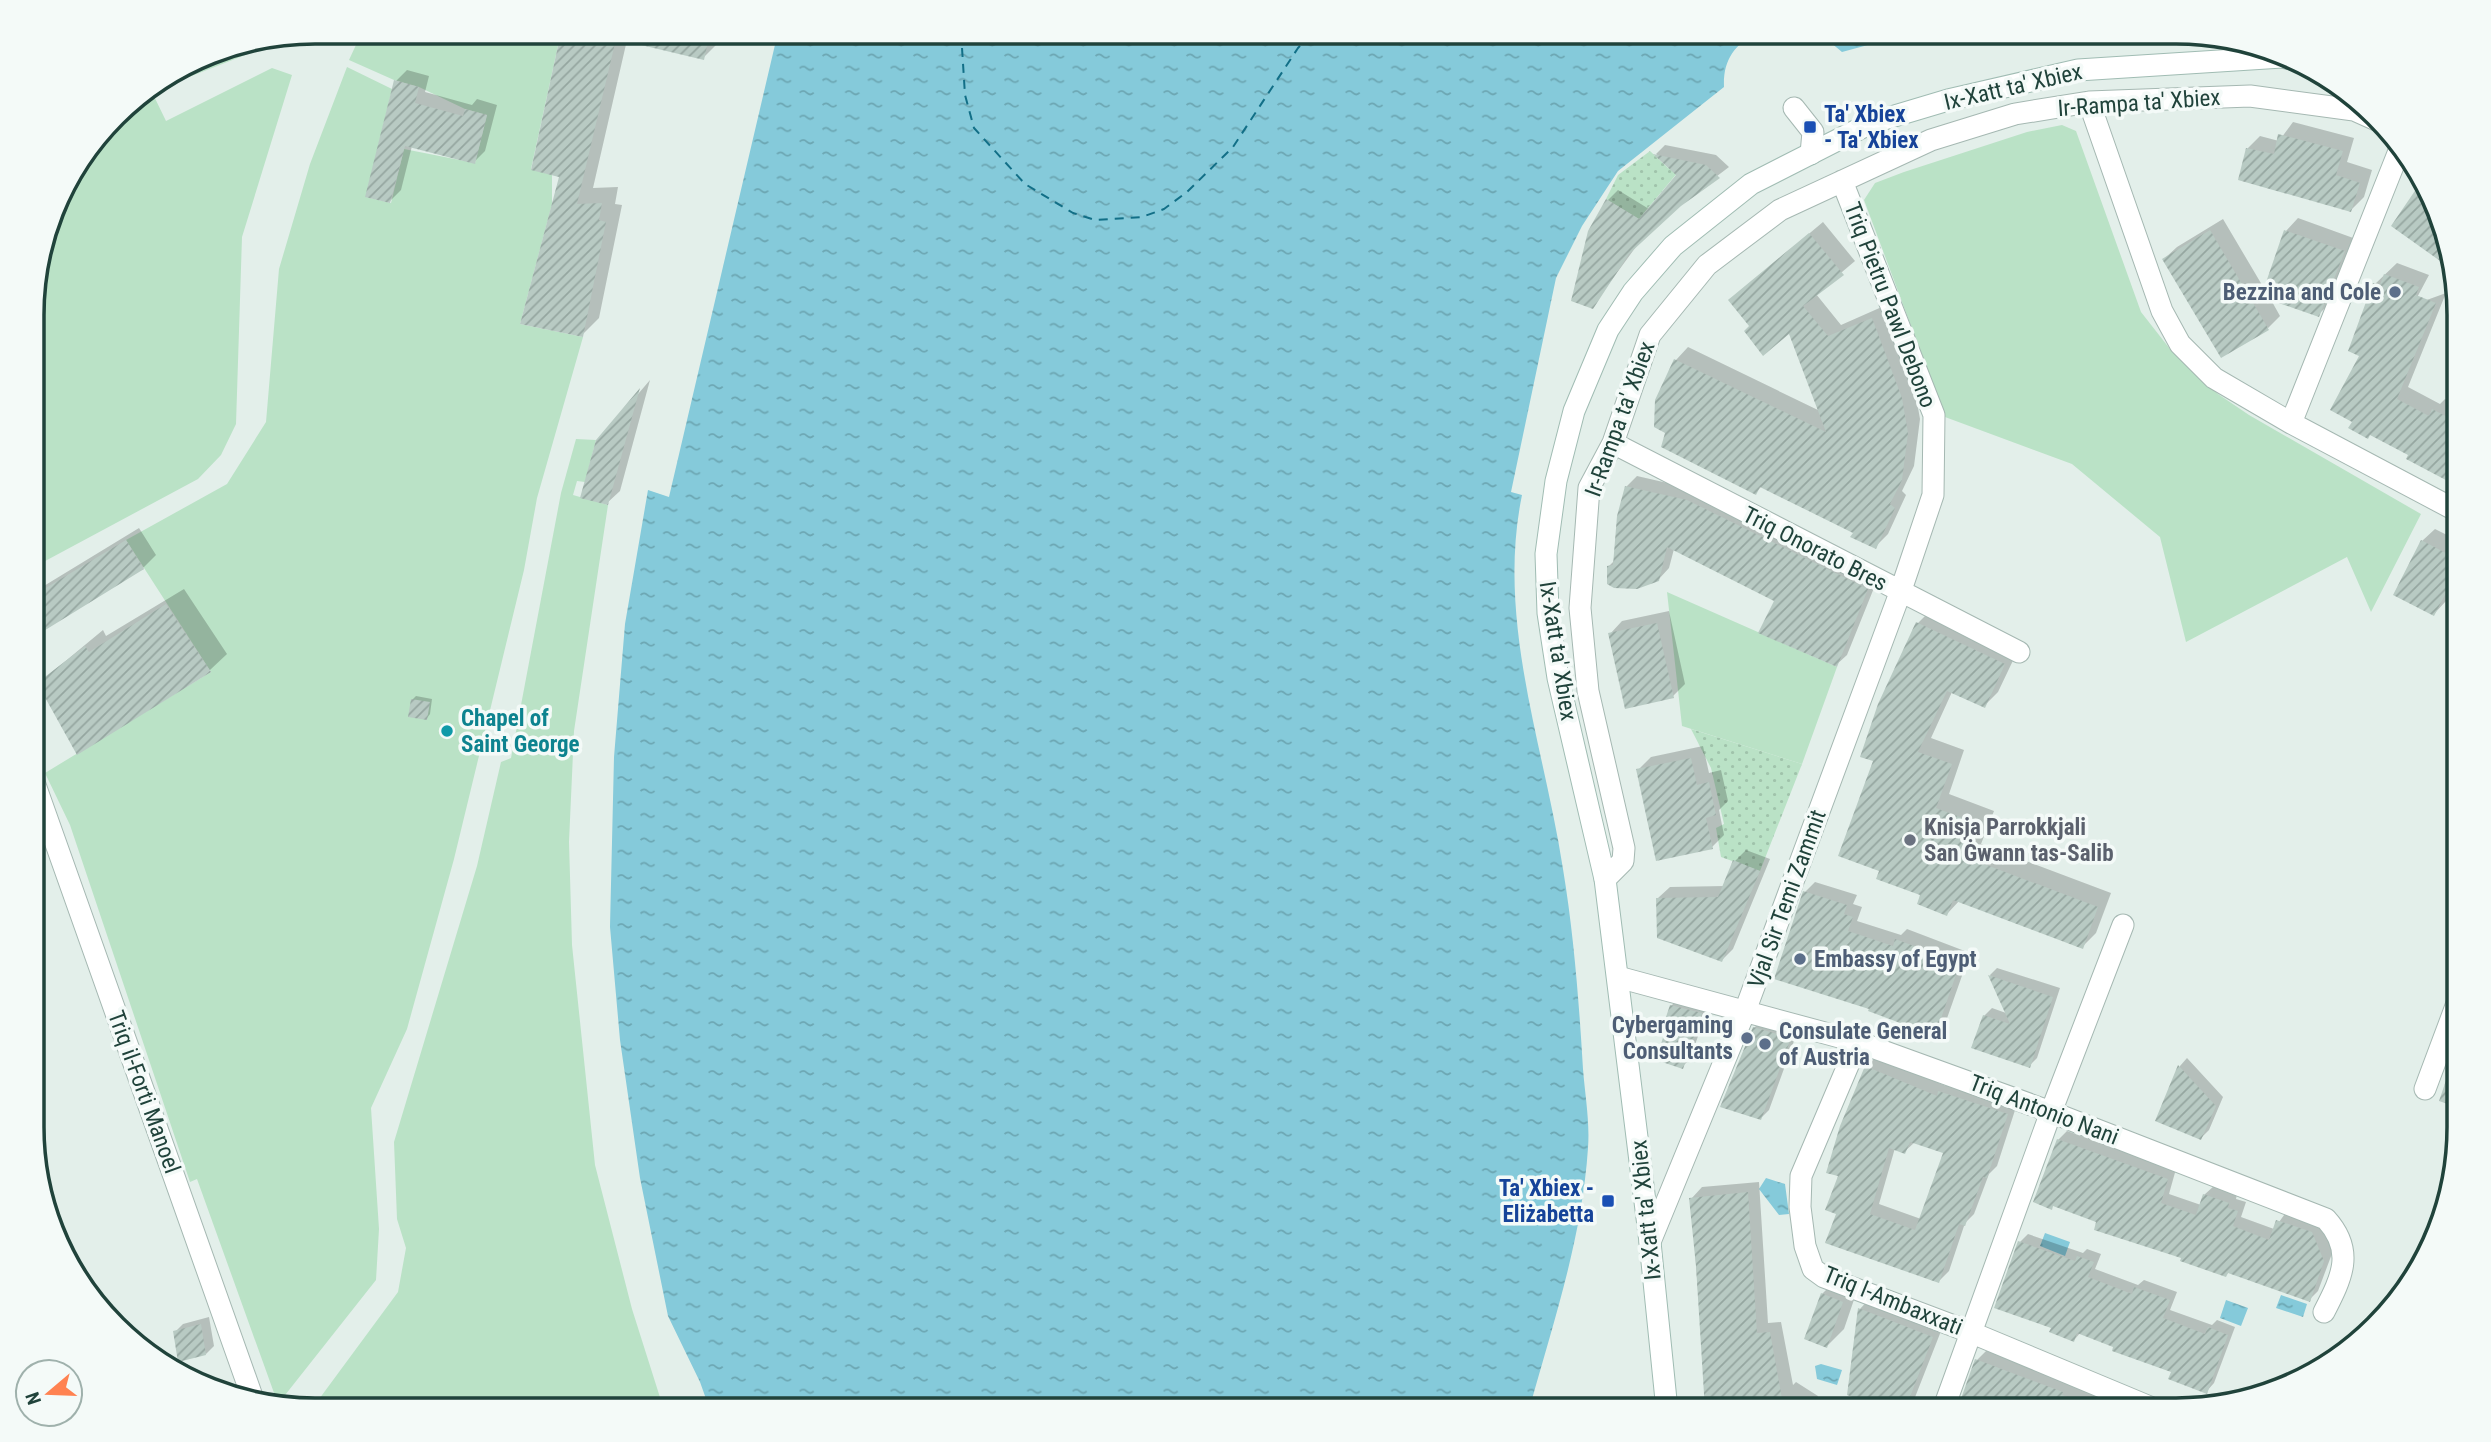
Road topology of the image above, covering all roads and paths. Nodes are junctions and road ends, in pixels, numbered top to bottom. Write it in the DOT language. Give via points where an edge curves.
graph roads {
  1 [pos="2264,58"];
  2 [pos="2089,102"];
  3 [pos="1794,108"];
  4 [pos="2354,110"];
  5 [pos="1811,154"];
  6 [pos="2397,157"];
  7 [pos="1842,181"];
  8 [pos="2291,423"];
  9 [pos="1613,443"];
  10 [pos="2447,506"];
  11 [pos="1900,593"];
  12 [pos="2019,652"];
  13 [pos="44,810"];
  14 [pos="1605,879"];
  15 [pos="2123,925"];
  16 [pos="1618,976"];
  17 [pos="1745,1011"];
  18 [pos="2447,1030"];
  19 [pos="1858,1042"];
  20 [pos="2425,1089"];
  21 [pos="2051,1112"];
  22 [pos="1650,1242"];
  23 [pos="2324,1312"];
  24 [pos="1970,1332"];
  25 [pos="250,1390"];
  26 [pos="1666,1398"];
  27 [pos="1947,1398"];
  28 [pos="2128,1398"];
  1 -- 5 [label="street, Ix-Xatt ta' Xbiex" via="2078,70 1871,123"];
  2 -- 4 [label="street, Ir-Rampa ta' Xbiex" via="2250,96"];
  2 -- 7 [label="street, Ir-Rampa ta' Xbiex" via="2015,114 1966,128"];
  2 -- 8 [label="street" via="2162,312 2180,344 2214,378"];
  3 -- 5 [label="street" via="1813,132"];
  5 -- 14 [label="street, Ix-Xatt ta' Xbiex" via="1751,184 1673,246 1608,330 1574,411 1556,481 1546,554 1548,613 1558,678"];
  6 -- 8 [label="street"];
  7 -- 9 [label="street, Ir-Rampa ta' Xbiex" via="1780,210 1707,265 1650,335"];
  7 -- 11 [label="street, Triq Pietru Pawl Debono" via="1934,415 1933,495"];
  8 -- 10 [label="street"];
  9 -- 11 [label="street, Triq Onorato Bres"];
  9 -- 14 [label="street, Ir-Rampa ta' Xbiex" via="1589,488 1580,608 1588,691 1624,848 1623,861"];
  11 -- 12 [label="street, Triq Onorato Bres"];
  11 -- 17 [label="street, Vjal Sir Temi Zammit"];
  13 -- 25 [label="street, Triq il-Forti Manoel"];
  14 -- 16 [label="street, Ix-Xatt ta' Xbiex"];
  15 -- 21 [label="street"];
  16 -- 17 [label="street, Triq Antonio Nani"];
  16 -- 22 [label="street, Ix-Xatt ta' Xbiex"];
  17 -- 19 [label="street, Triq Antonio Nani"];
  17 -- 22 [label="street, Vjal Sir Temi Zammit"];
  18 -- 20 [label="street"];
  19 -- 21 [label="street, Triq Antonio Nani"];
  19 -- 24 [label="street, Triq l-Ambaxxati" via="1801,1176 1800,1207 1809,1260 1824,1277"];
  21 -- 23 [label="street, Triq Antonio Nani" via="2326,1219 2340,1234 2345,1250 2338,1285"];
  21 -- 24 [label="street"];
  22 -- 26 [label="street, Ix-Xatt ta' Xbiex"];
  24 -- 27 [label="street"];
  24 -- 28 [label="street, Triq l-Ambaxxati"];
}
